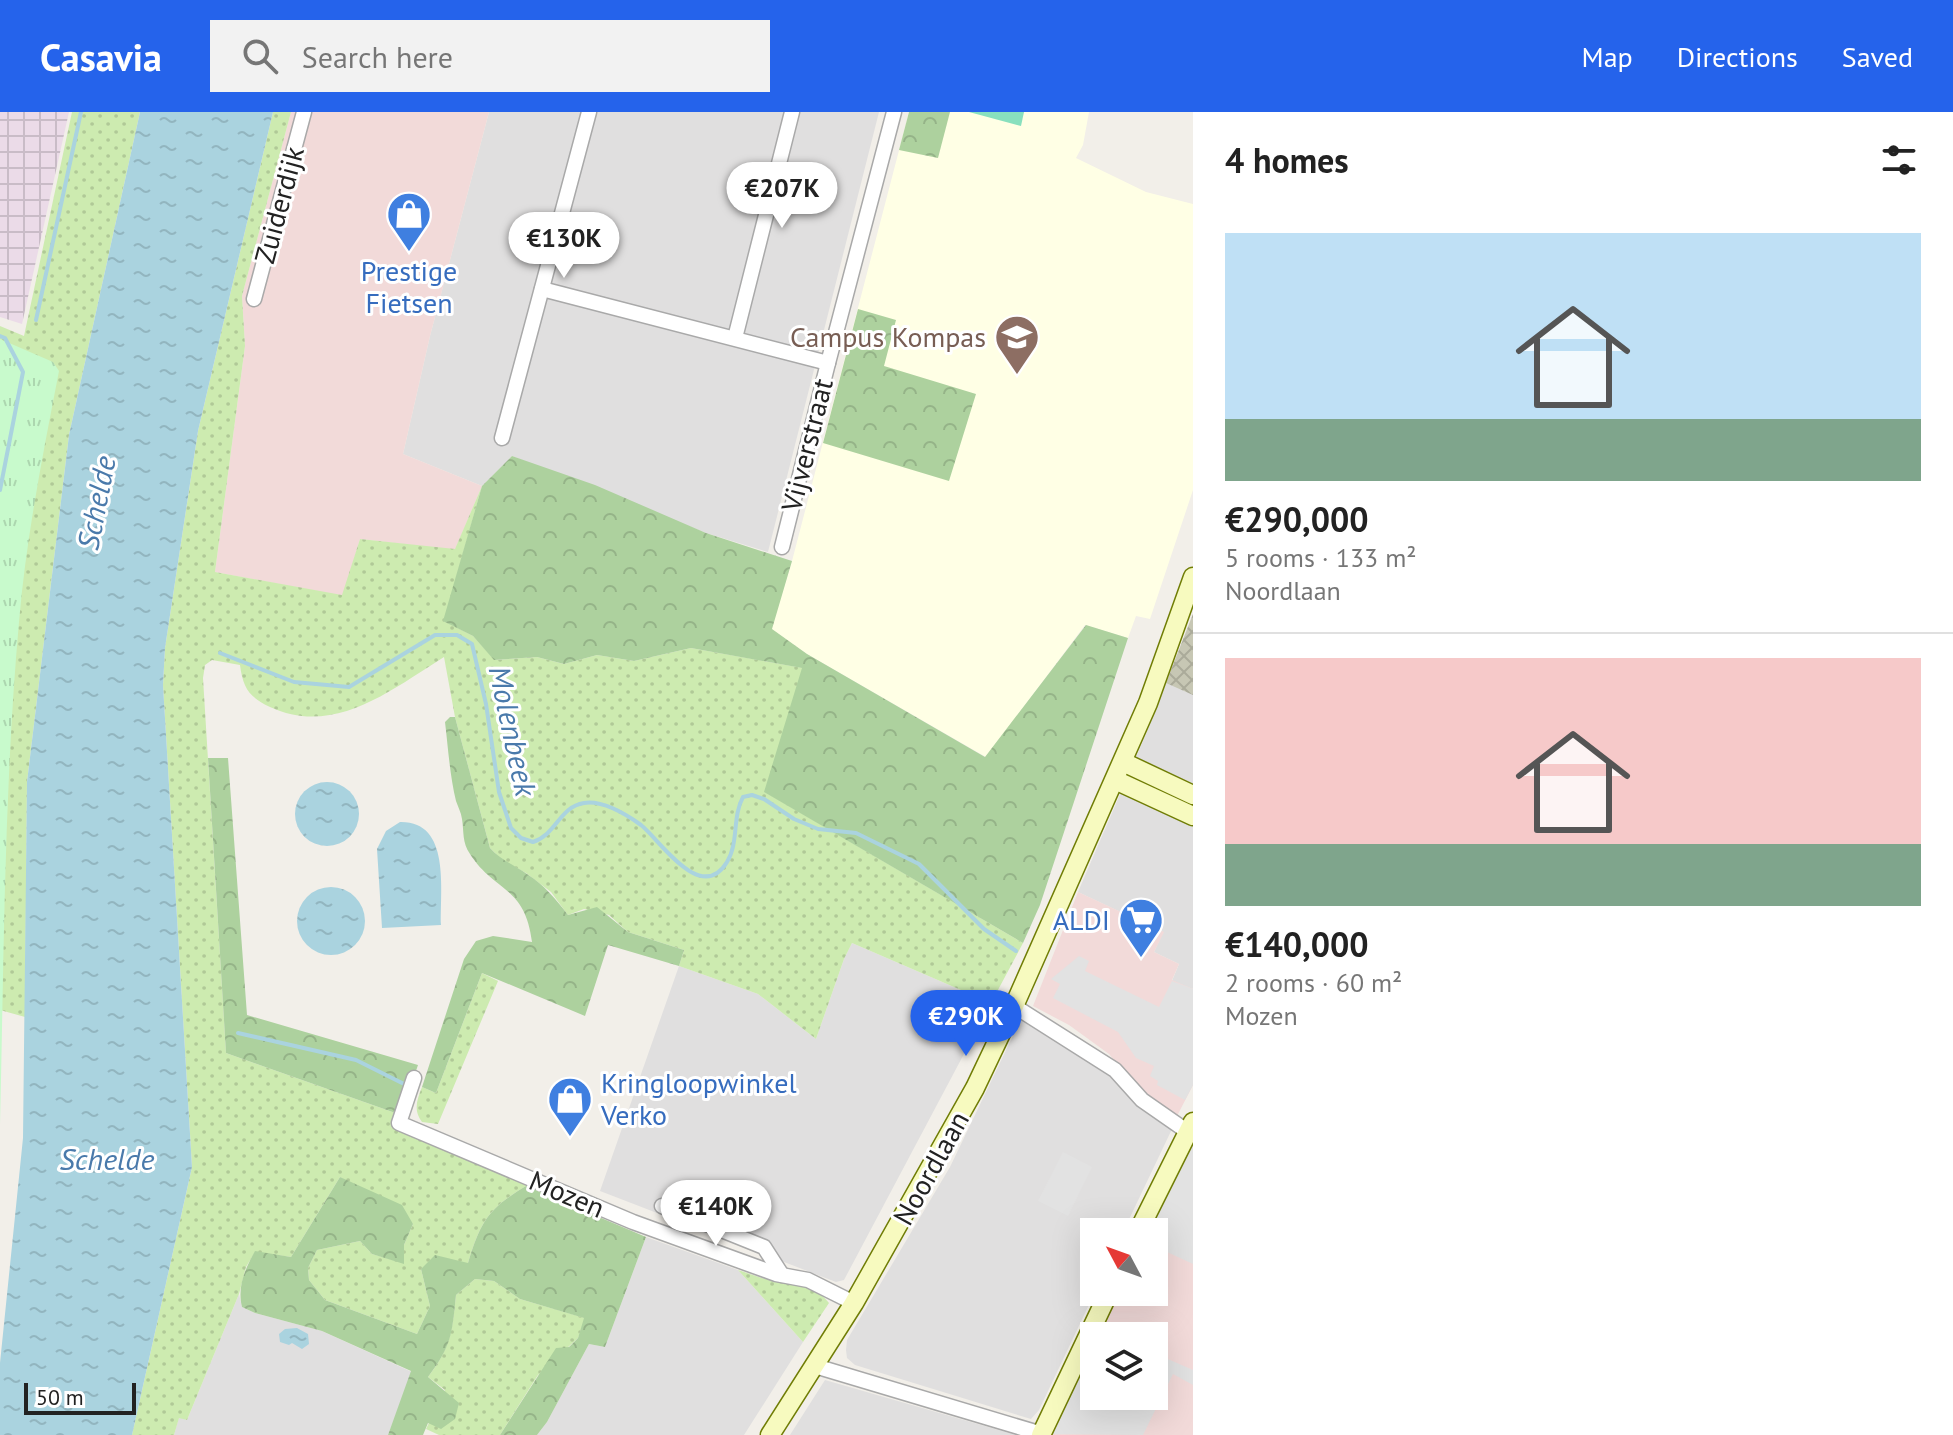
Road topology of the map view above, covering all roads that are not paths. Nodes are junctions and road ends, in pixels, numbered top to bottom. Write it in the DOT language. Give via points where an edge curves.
graph roads {
  1 [pos="304,112"];
  2 [pos="589,112"];
  3 [pos="792,112"];
  4 [pos="894,112"];
  5 [pos="542,289"];
  6 [pos="254,299"];
  7 [pos="735,338"];
  8 [pos="828,363"];
  9 [pos="502,438"];
  10 [pos="782,547"];
  11 [pos="1193,577"];
  12 [pos="1123,762"];
  13 [pos="1115,780"];
  14 [pos="1193,795"];
  15 [pos="1193,816"];
  16 [pos="1014,1006"];
  17 [pos="414,1078"];
  18 [pos="1191,1127"];
  19 [pos="662,1206"];
  20 [pos="1145,1218"];
  21 [pos="782,1275"];
  22 [pos="854,1303"];
  23 [pos="1102,1306"];
  24 [pos="815,1366"];
  25 [pos="1041,1434"];
  26 [pos="770,1435"];
  1 -- 6 [label="street, Zuiderdijk"];
  2 -- 5 [label="street"];
  3 -- 7 [label="street"];
  4 -- 8 [label="street, Vijverstraat"];
  5 -- 7 [label="street"];
  5 -- 9 [label="street"];
  7 -- 8 [label="street"];
  8 -- 10 [label="street, Vijverstraat"];
  11 -- 12 [label="street, Noordlaan"];
  12 -- 13 [label="street, Noordlaan"];
  12 -- 14 [label="street"];
  13 -- 15 [label="street"];
  13 -- 16 [label="street, Noordlaan"];
  16 -- 18 [label="street" via="1108,1065 1142,1100"];
  16 -- 22 [label="street, Noordlaan" via="975,1088"];
  17 -- 21 [label="street, Mozen" via="399,1123 633,1222"];
  18 -- 20 [label="street"];
  19 -- 21 [label="street" via="764,1247"];
  21 -- 22 [label="street, Mozen" via="808,1280"];
  22 -- 24 [label="street, Noordlaan"];
  23 -- 25 [label="street"];
  24 -- 25 [label="street"];
  24 -- 26 [label="street, Noordlaan"];
}
